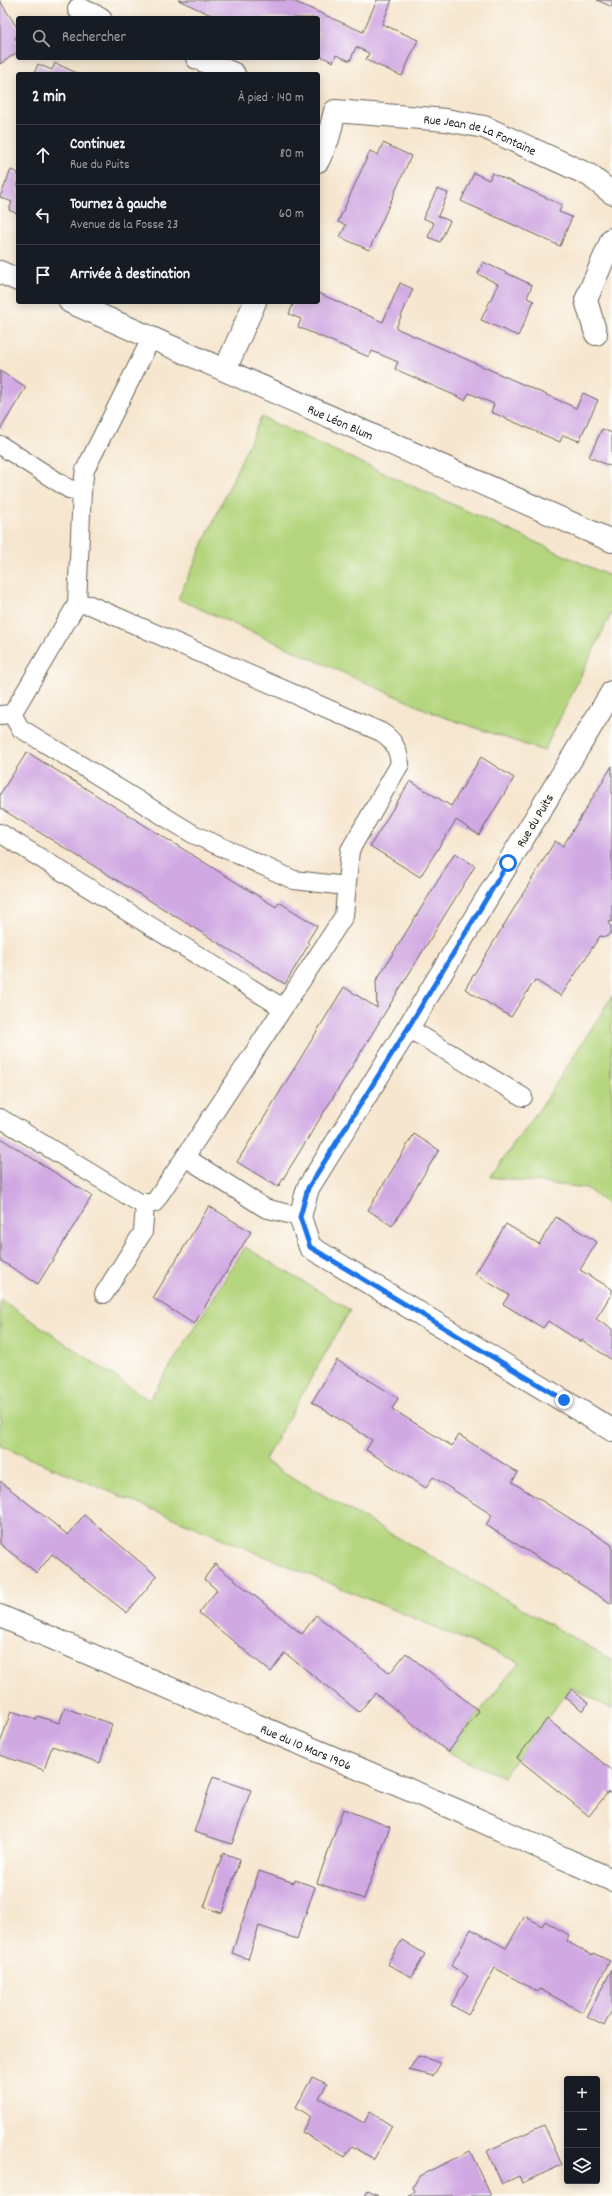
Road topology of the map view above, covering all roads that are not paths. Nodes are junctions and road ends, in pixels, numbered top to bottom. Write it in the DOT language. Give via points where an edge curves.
graph roads {
  1 [pos="79,9"];
  2 [pos="95,16"];
  3 [pos="202,60"];
  4 [pos="229,72"];
  5 [pos="327,109"];
  6 [pos="320,157"];
  7 [pos="612,193"];
  8 [pos="612,239"];
  9 [pos="0,272"];
  10 [pos="16,279"];
  11 [pos="75,304"];
  12 [pos="254,304"];
  13 [pos="596,334"];
  14 [pos="152,337"];
  15 [pos="225,370"];
  16 [pos="0,445"];
  17 [pos="82,491"];
  18 [pos="612,541"];
  19 [pos="77,604"];
  20 [pos="612,692"];
  21 [pos="6,715"];
  22 [pos="0,833"];
  23 [pos="346,886"];
  24 [pos="283,1008"];
  25 [pos="408,1028"];
  26 [pos="523,1097"];
  27 [pos="0,1118"];
  28 [pos="185,1157"];
  29 [pos="145,1204"];
  30 [pos="300,1217"];
  31 [pos="104,1294"];
  32 [pos="612,1430"];
  33 [pos="0,1616"];
  34 [pos="612,1880"];
  1 -- 2 [label="street"];
  3 -- 4 [label="street"];
  5 -- 6 [label="street, Rue Jean de La Fontaine" via="328,139"];
  5 -- 7 [label="street, Rue Jean de La Fontaine" via="446,120 484,127 589,175"];
  8 -- 13 [label="street" via="586,300"];
  9 -- 10 [label="street"];
  11 -- 14 [label="street, Rue Léon Blum"];
  12 -- 15 [label="street"];
  14 -- 15 [label="street, Rue Léon Blum"];
  14 -- 17 [label="lane" via="85,470"];
  15 -- 18 [label="street, Rue Léon Blum"];
  16 -- 17 [label="lane" via="69,489"];
  17 -- 19 [label="lane"];
  19 -- 21 [label="lane"];
  19 -- 23 [label="lane" via="90,605 390,738 398,751 400,764 350,850"];
  20 -- 25 [label="street, Rue du Puits"];
  21 -- 23 [label="lane" via="20,728 193,834 294,880"];
  22 -- 24 [label="lane"];
  23 -- 24 [label="lane" via="344,916"];
  24 -- 28 [label="lane"];
  25 -- 26 [label="lane"];
  25 -- 30 [label="street, Rue du Puits" via="308,1188"];
  27 -- 29 [label="lane"];
  28 -- 29 [label="lane" via="154,1203"];
  28 -- 30 [label="lane" via="265,1208"];
  29 -- 31 [label="lane" via="143,1232"];
  30 -- 32 [label="street" via="310,1247"];
  33 -- 34 [label="street, Rue du 10 Mars 1906" via="461,1812"];
}
